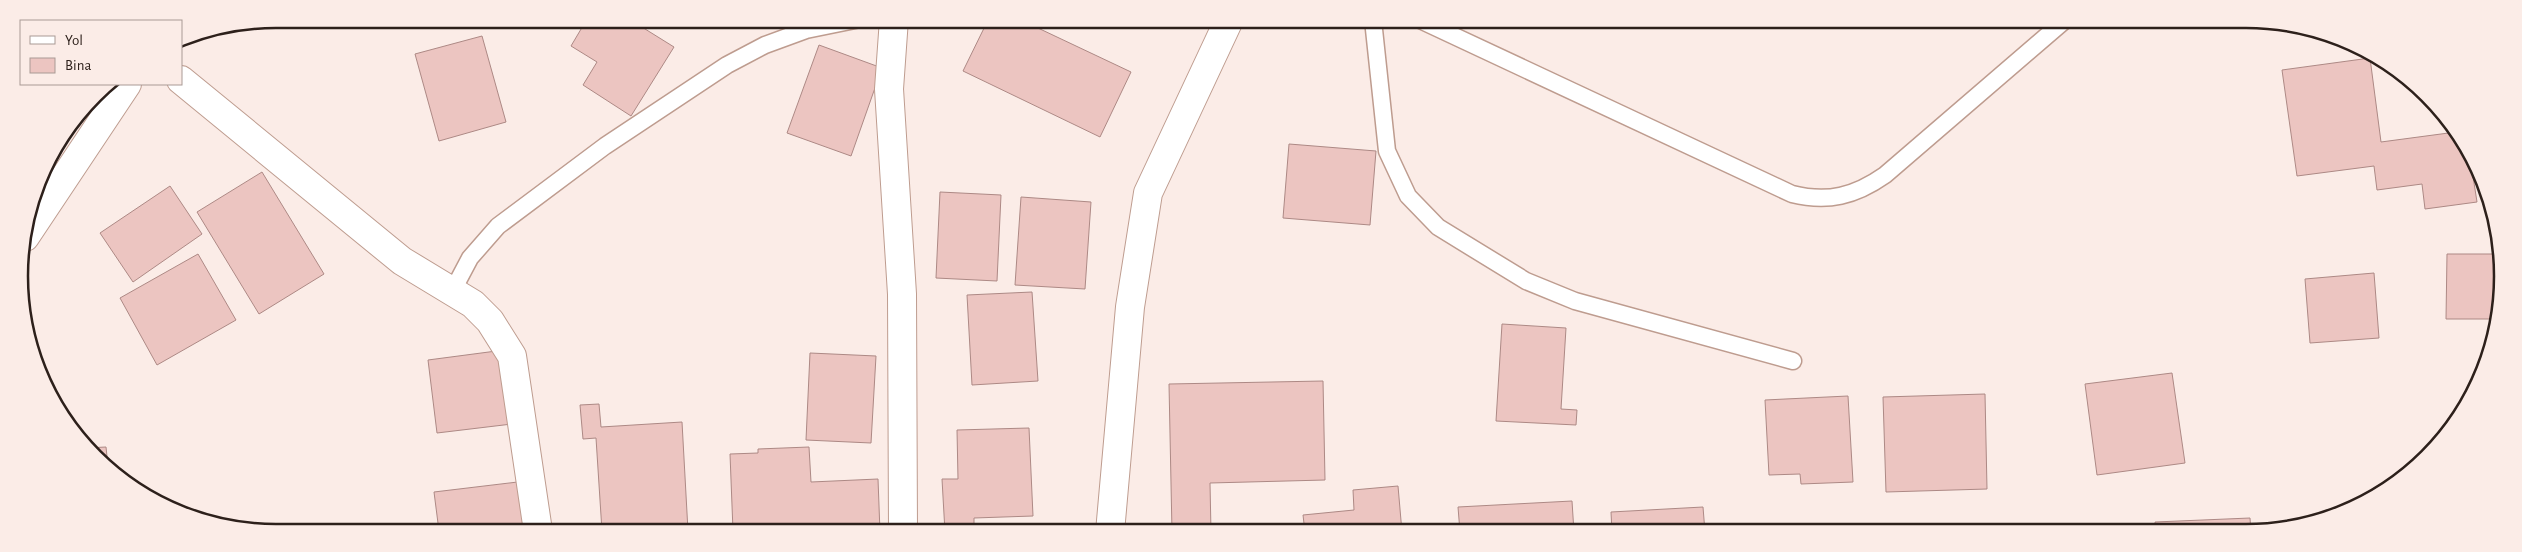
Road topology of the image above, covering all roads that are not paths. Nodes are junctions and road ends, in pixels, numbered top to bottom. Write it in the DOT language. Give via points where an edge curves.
graph roads {
  1 [pos="821,27"];
  2 [pos="893,27"];
  3 [pos="1226,27"];
  4 [pos="1374,27"];
  5 [pos="1435,27"];
  6 [pos="2057,27"];
  7 [pos="182,81"];
  8 [pos="126,85"];
  9 [pos="33,223"];
  10 [pos="452,292"];
  11 [pos="1793,361"];
  12 [pos="537,524"];
  13 [pos="903,524"];
  14 [pos="1111,524"];
  1 -- 10 [label="lane" via="766,46 728,65 630,130 498,226 470,258"];
  2 -- 13 [label="street" via="889,89 902,294"];
  3 -- 14 [label="street" via="1148,193 1130,307"];
  4 -- 11 [label="lane" via="1387,152 1408,196 1438,228 1526,281 1575,301"];
  5 -- 6 [label="lane" via="1792,194 1827,199 1866,188 1885,175"];
  7 -- 10 [label="street" via="402,261"];
  8 -- 9 [label="street"];
  10 -- 12 [label="street" via="473,304 490,321 512,356"];
}
